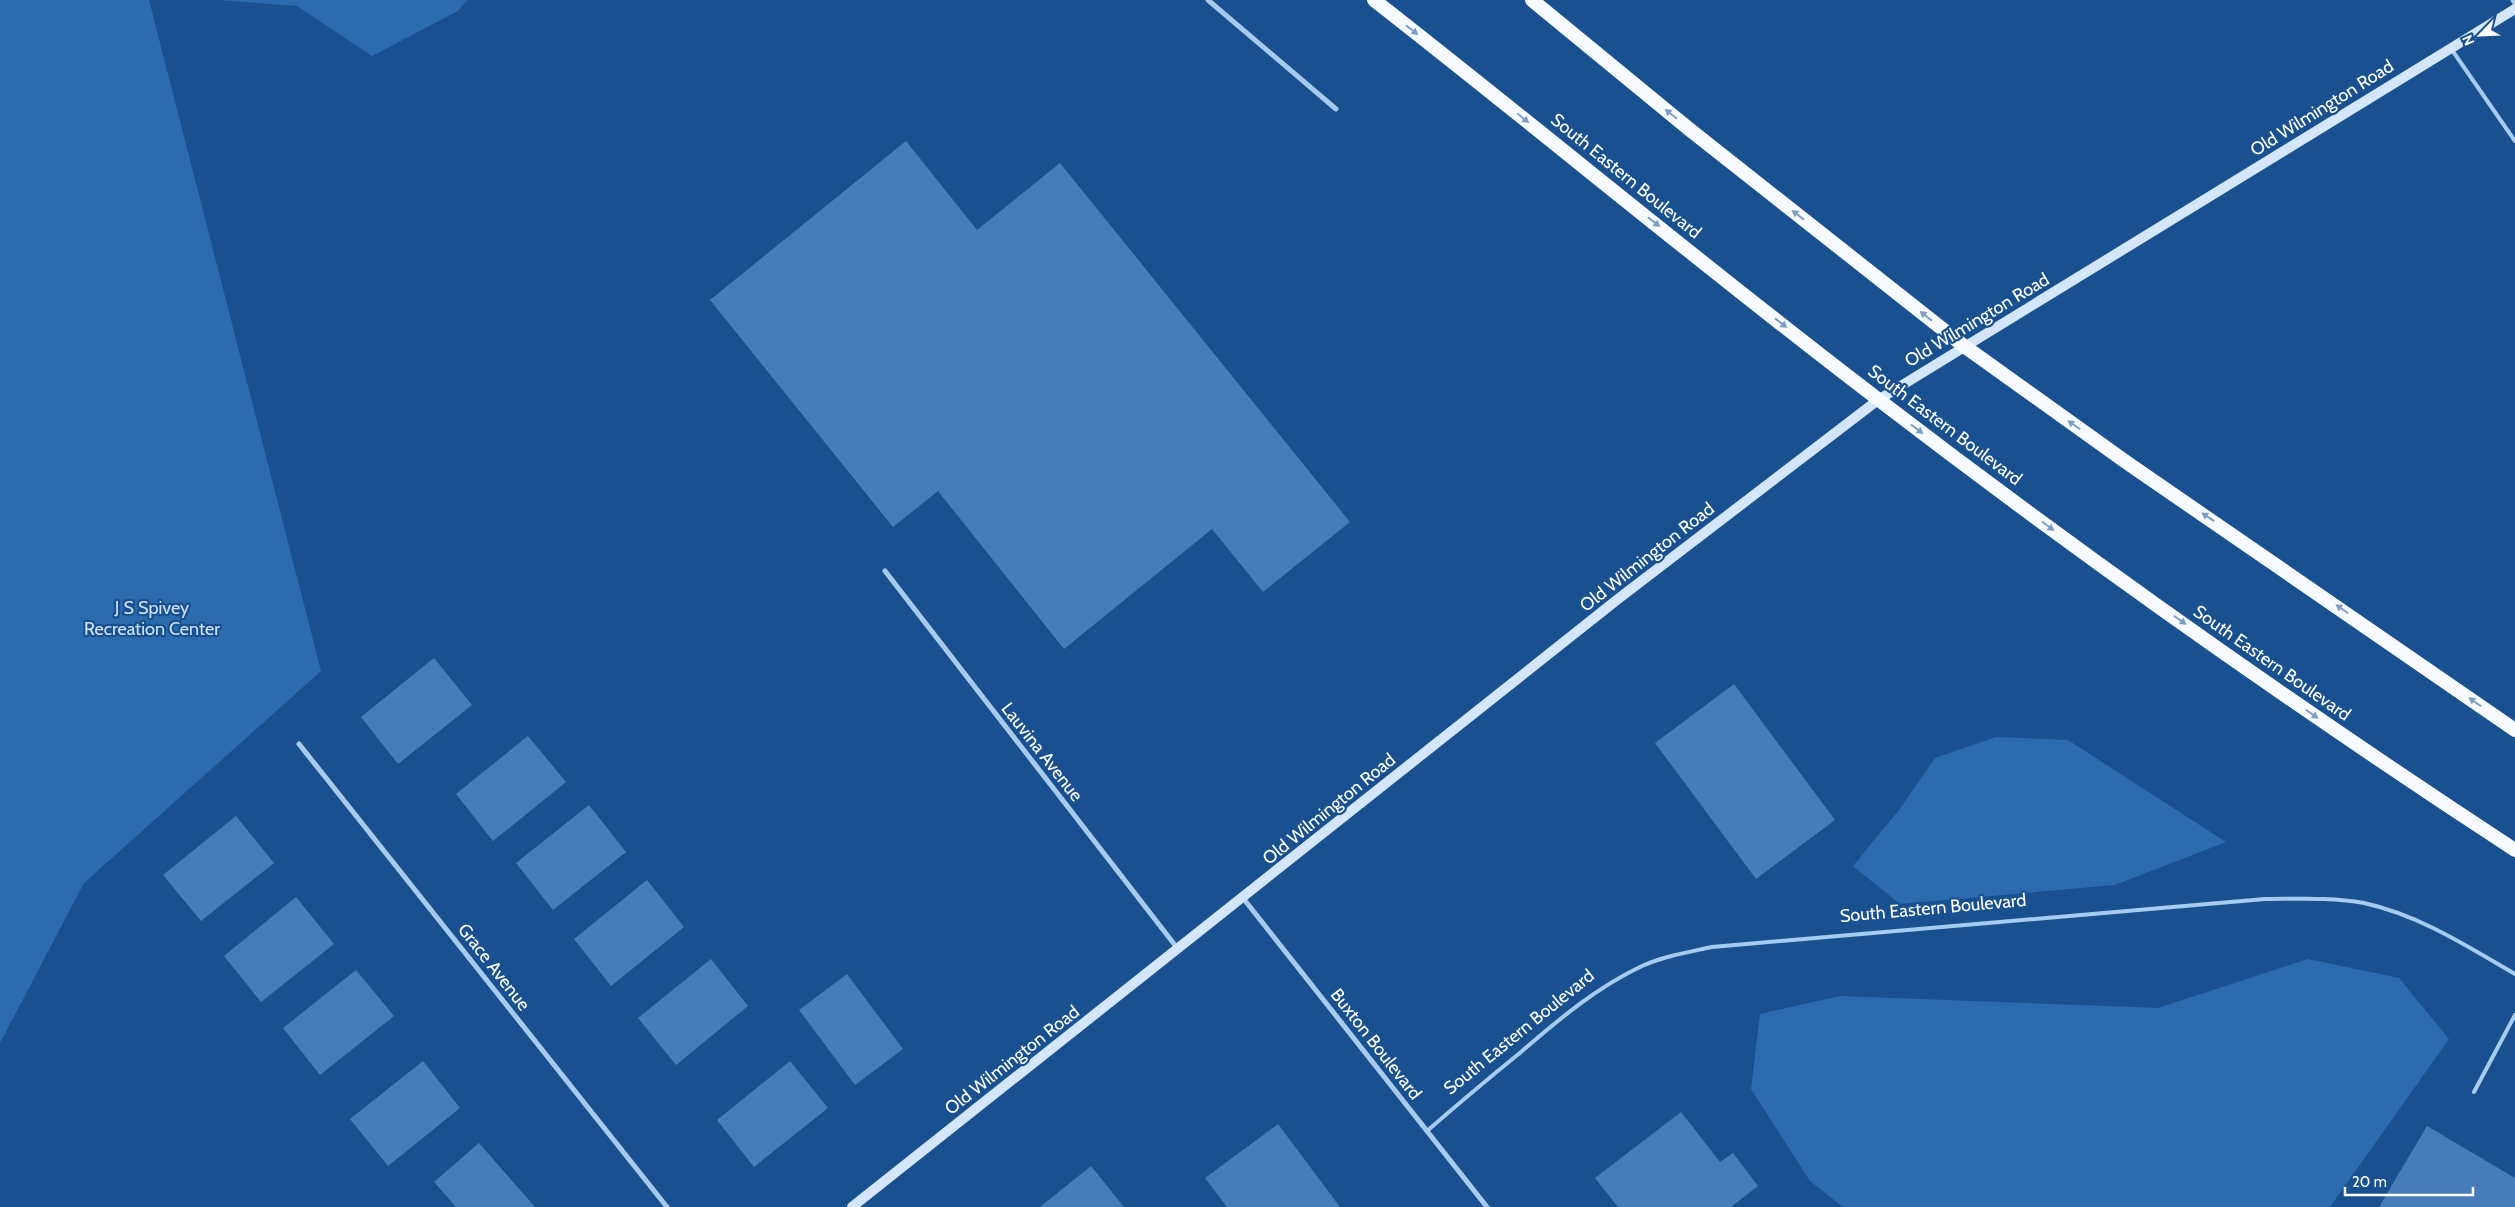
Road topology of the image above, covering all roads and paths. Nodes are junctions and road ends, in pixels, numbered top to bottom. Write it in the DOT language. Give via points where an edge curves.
graph roads {
  1 [pos="1208,0"];
  2 [pos="1374,0"];
  3 [pos="1532,0"];
  4 [pos="2513,0"];
  5 [pos="2515,3"];
  6 [pos="2515,9"];
  7 [pos="2451,48"];
  8 [pos="1336,109"];
  9 [pos="2515,141"];
  10 [pos="1964,346"];
  11 [pos="1878,400"];
  12 [pos="884,571"];
  13 [pos="2515,730"];
  14 [pos="299,744"];
  15 [pos="2515,850"];
  16 [pos="1243,898"];
  17 [pos="1178,950"];
  18 [pos="2515,974"];
  19 [pos="2515,1015"];
  20 [pos="2474,1092"];
  21 [pos="1427,1131"];
  22 [pos="667,1207"];
  23 [pos="852,1207"];
  24 [pos="1487,1207"];
  1 -- 8 [label="street"];
  2 -- 11 [label="highway, South Eastern Boulevard, one-way"];
  10 -- 3 [label="highway, one-way" via="1689,129"];
  4 -- 5 [label="street"];
  6 -- 7 [label="main road, Old Wilmington Road"];
  7 -- 9 [label="lane"];
  7 -- 10 [label="main road, Old Wilmington Road"];
  10 -- 11 [label="main road, Old Wilmington Road"];
  13 -- 10 [label="highway, one-way" via="2126,462"];
  11 -- 15 [label="highway, South Eastern Boulevard, one-way" via="2087,554 2373,757"];
  11 -- 16 [label="main road, Old Wilmington Road" via="1618,599"];
  12 -- 17 [label="street, Lauvina Avenue"];
  14 -- 22 [label="street, Grace Avenue"];
  16 -- 17 [label="main road, Old Wilmington Road"];
  16 -- 21 [label="street, Buxton Boulevard"];
  17 -- 23 [label="main road, Old Wilmington Road"];
  18 -- 21 [label="lane, South Eastern Boulevard" via="2449,936 2408,917 2364,904 2321,898 2255,900 1712,947 1672,955 1612,982 1575,1006"];
  19 -- 20 [label="lane"];
  21 -- 24 [label="street, Buxton Boulevard"];
}
